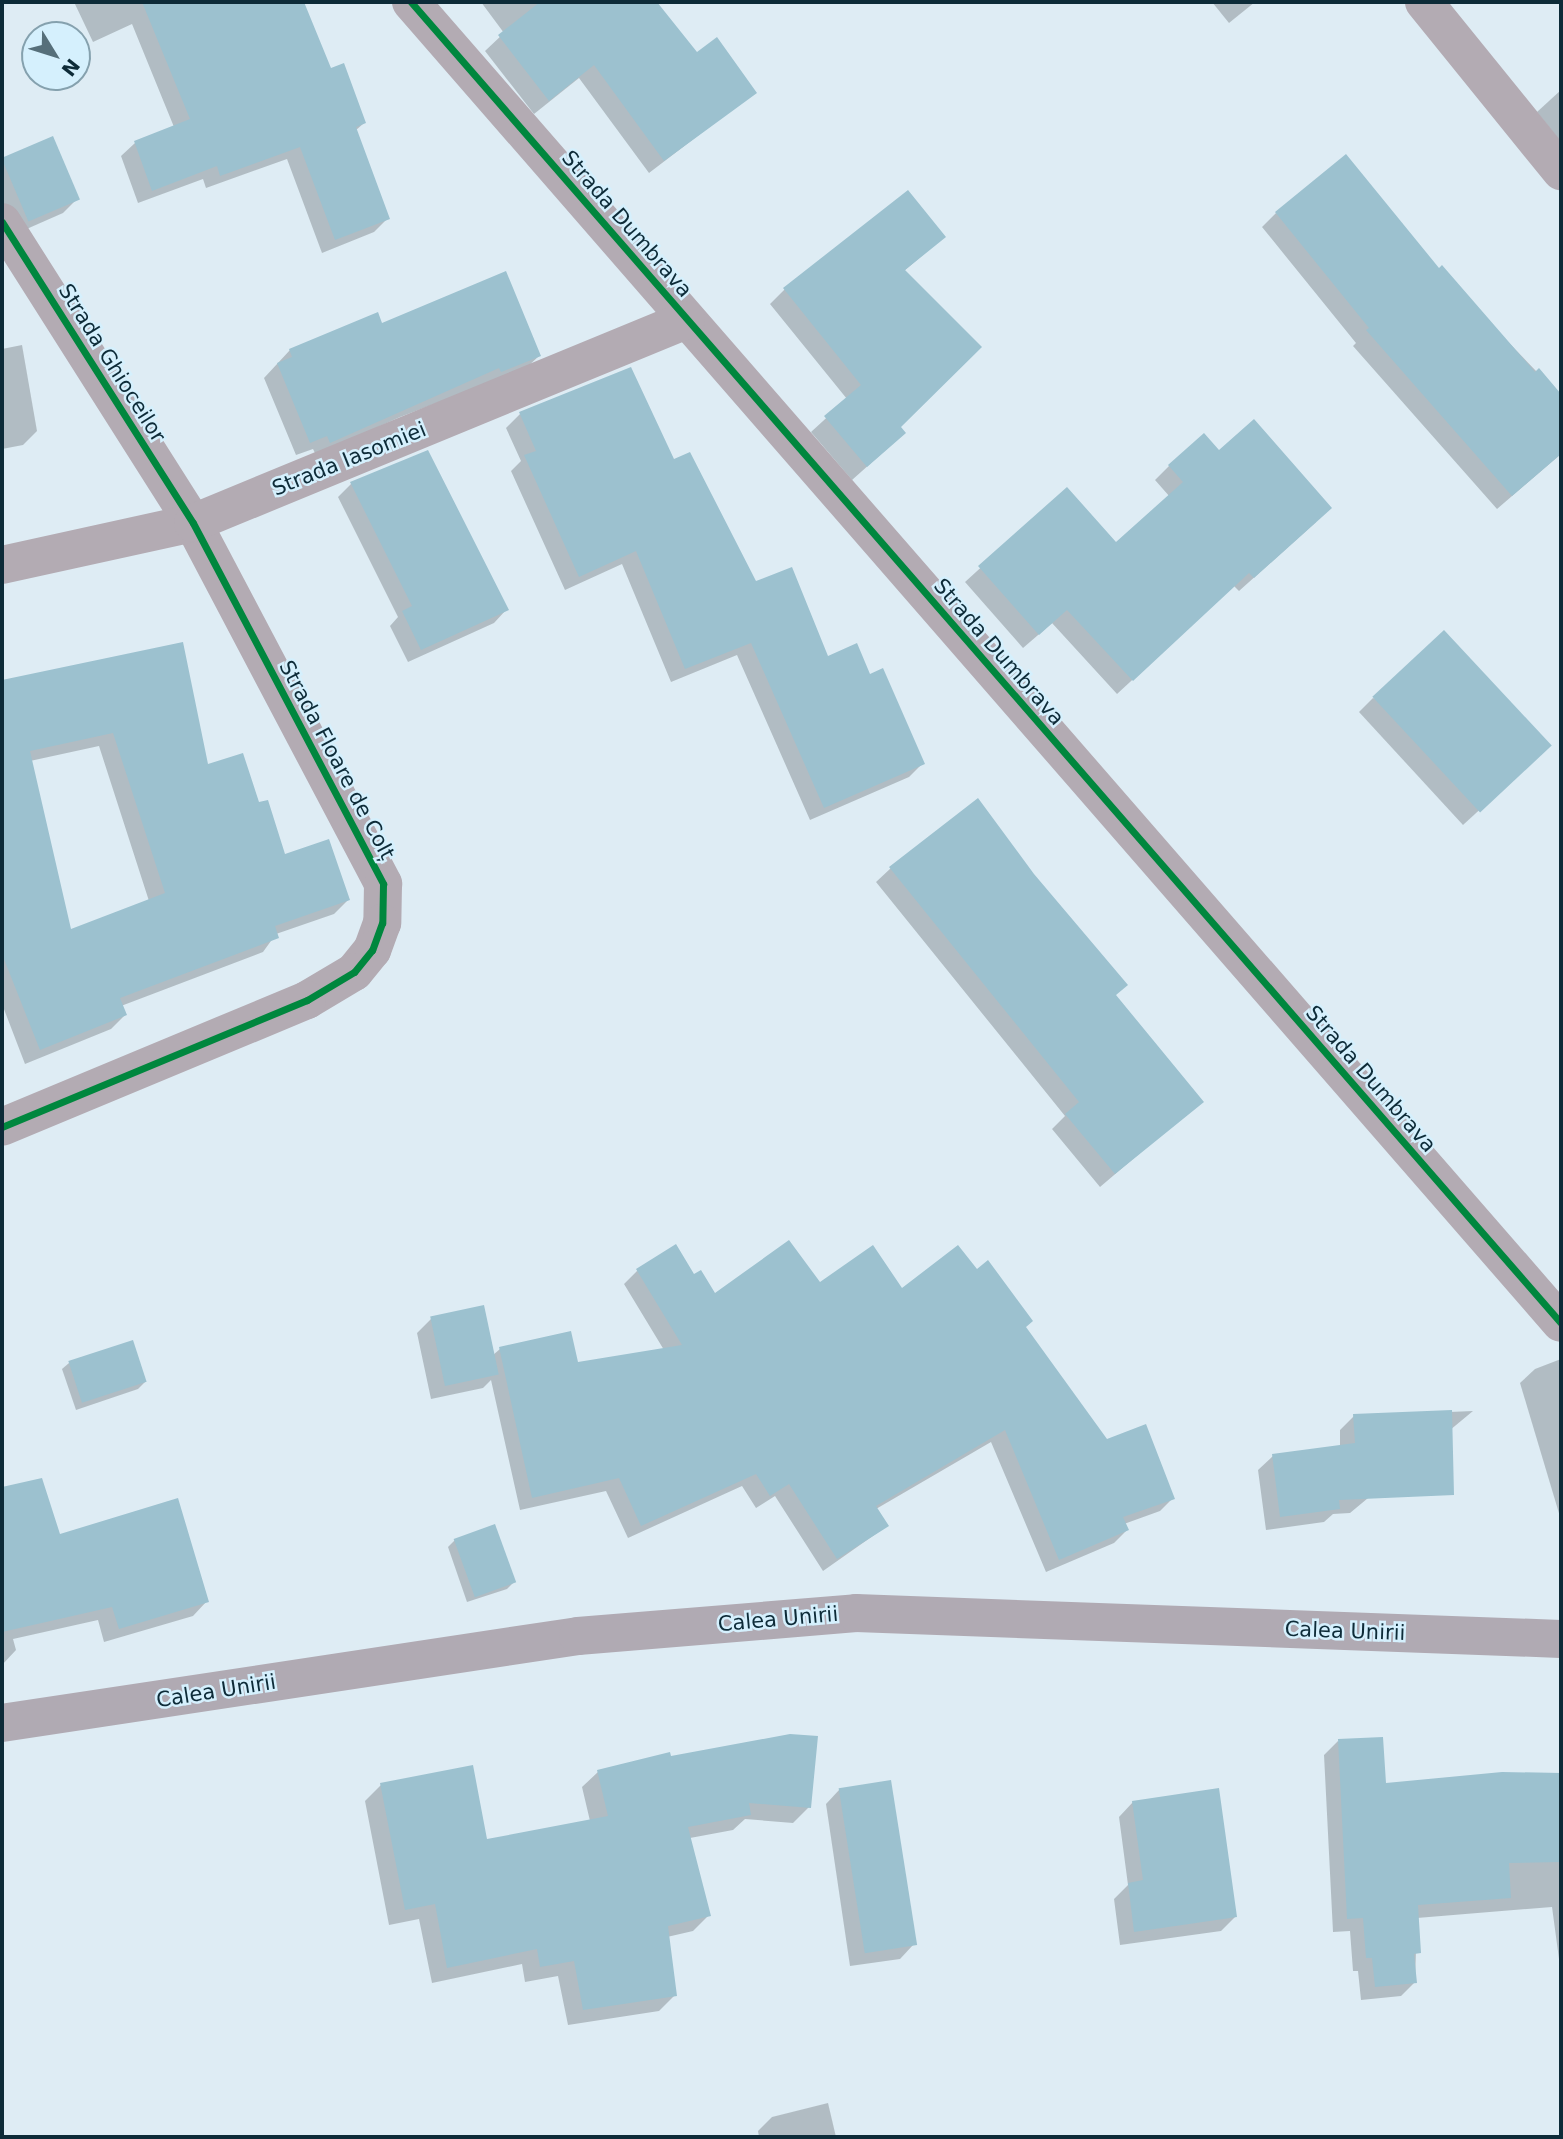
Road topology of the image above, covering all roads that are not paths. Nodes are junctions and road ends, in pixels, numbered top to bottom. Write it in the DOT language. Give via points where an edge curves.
graph roads {
  1 [pos="411,2"];
  2 [pos="1424,2"];
  3 [pos="1561,171"];
  4 [pos="2,222"];
  5 [pos="686,320"];
  6 [pos="193,523"];
  7 [pos="2,565"];
  8 [pos="2,1127"];
  9 [pos="1561,1323"];
  10 [pos="1561,1639"];
  11 [pos="2,1723"];
  1 -- 5 [label="street, Strada Dumbrava"];
  2 -- 3 [label="street"];
  4 -- 6 [label="street, Strada Ghioceilor"];
  5 -- 6 [label="street, Strada Iasomiei"];
  5 -- 9 [label="street, Strada Dumbrava"];
  6 -- 7 [label="street, Strada Iasomiei"];
  6 -- 8 [label="street, Strada Floare de Colț" via="383,884 382,923 372,950 354,972 307,1000"];
  10 -- 11 [label="main road, Calea Unirii" via="856,1613 578,1636"];
}
